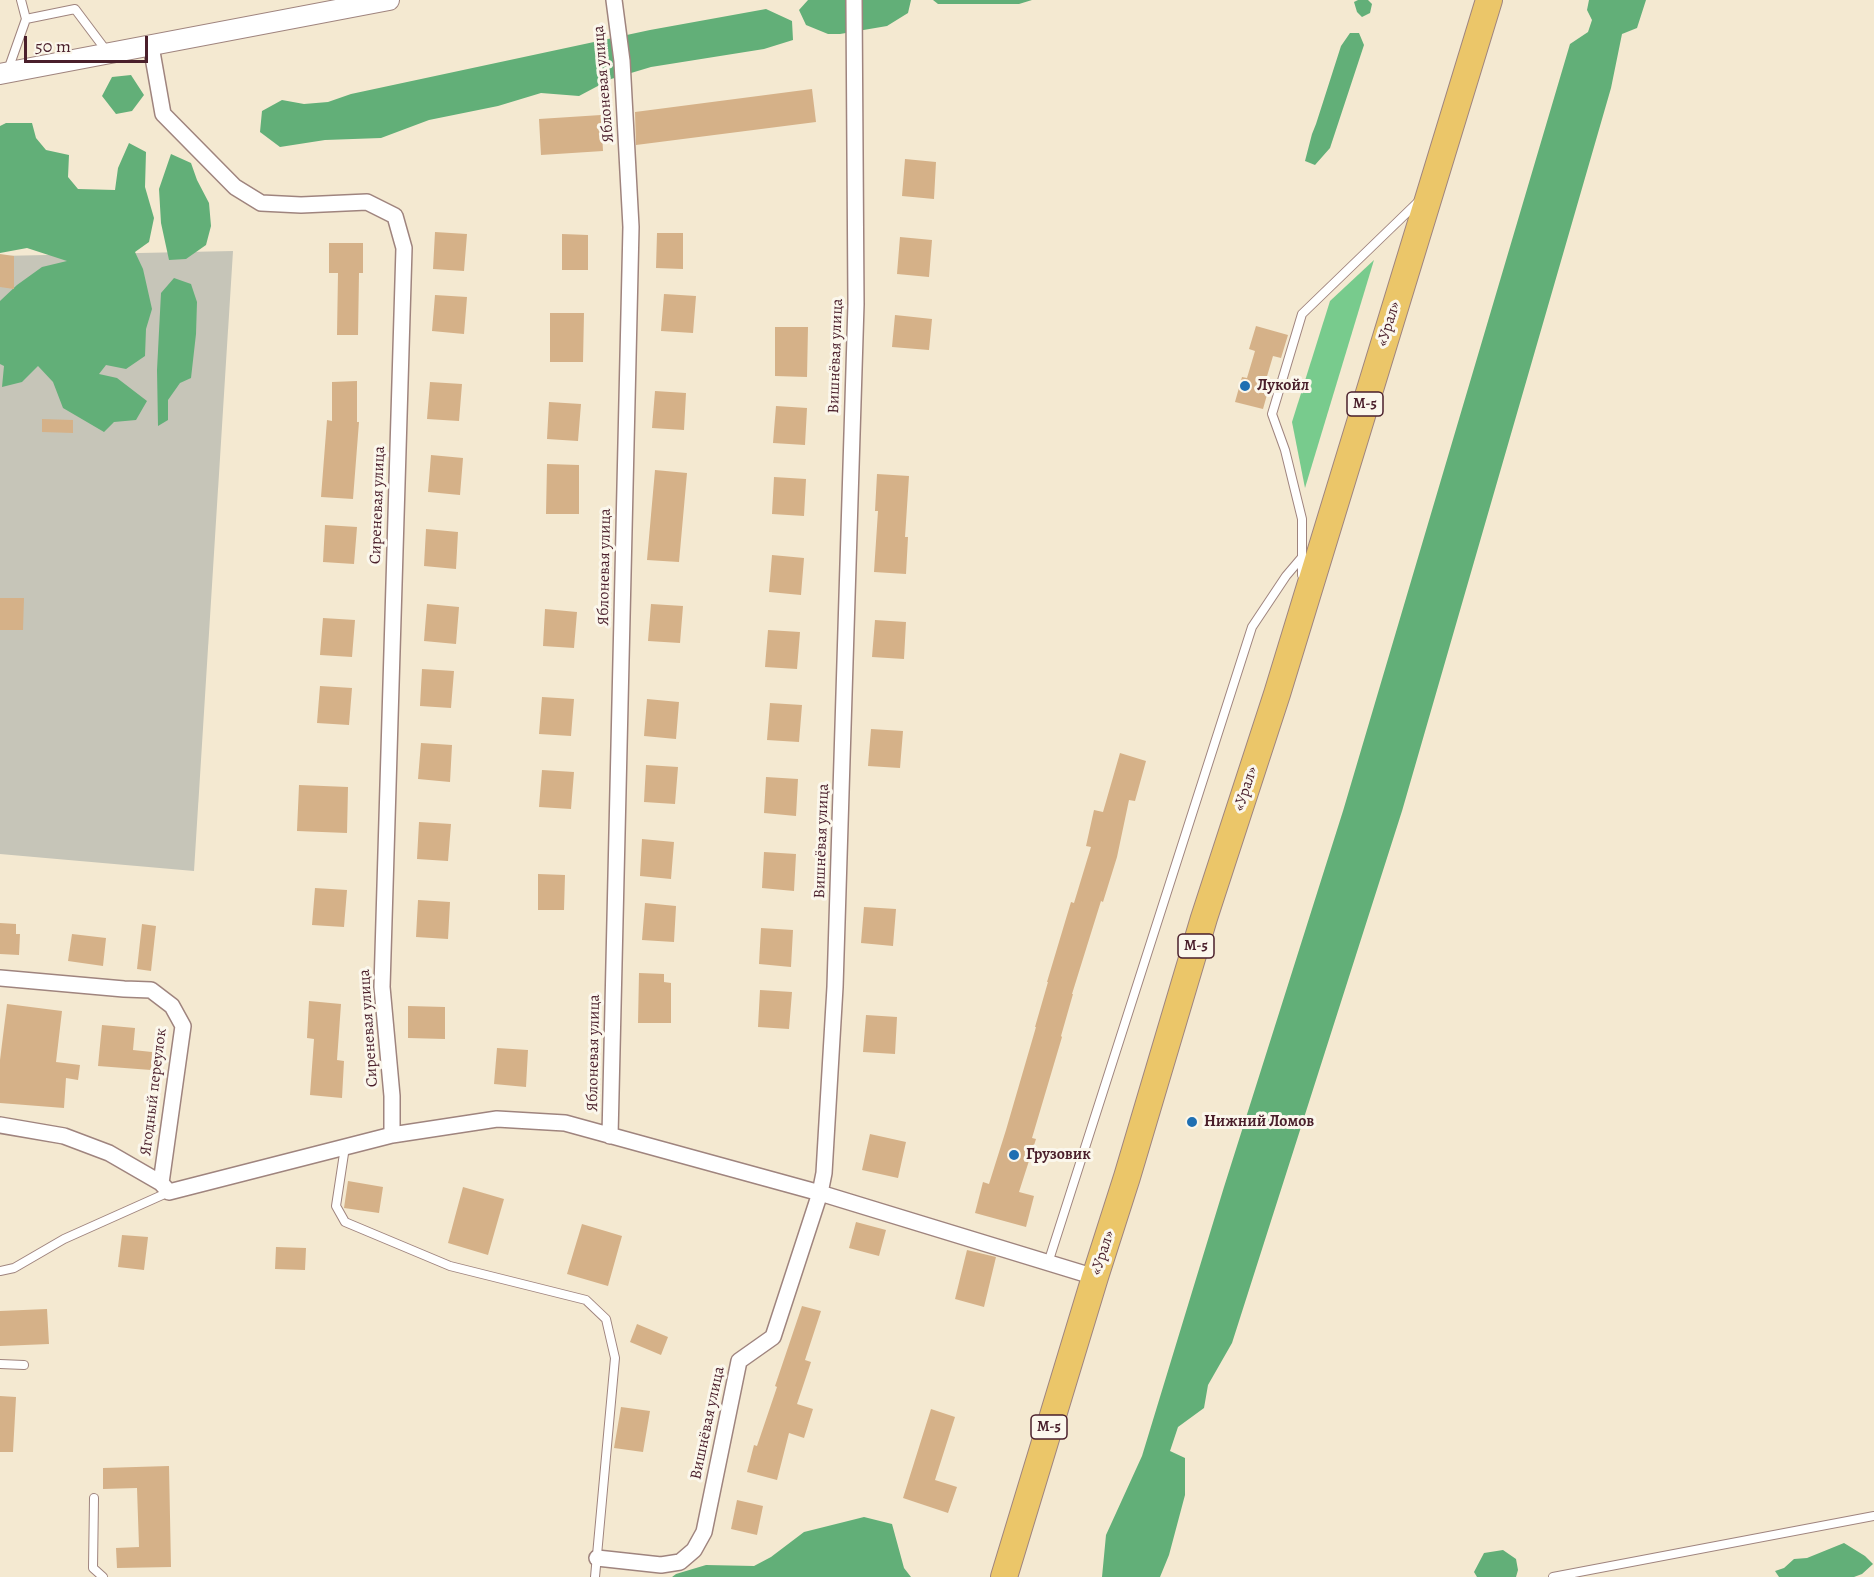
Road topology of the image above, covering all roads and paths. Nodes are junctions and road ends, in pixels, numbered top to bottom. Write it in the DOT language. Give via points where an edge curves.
graph roads {
  1 [pos="21,0"];
  2 [pos="389,0"];
  3 [pos="614,0"];
  4 [pos="854,0"];
  5 [pos="1489,0"];
  6 [pos="367,2"];
  7 [pos="26,19"];
  8 [pos="151,46"];
  9 [pos="109,54"];
  10 [pos="3,74"];
  11 [pos="1429,192"];
  12 [pos="1303,556"];
  13 [pos="1300,615"];
  14 [pos="0,978"];
  15 [pos="0,1125"];
  16 [pos="392,1135"];
  17 [pos="610,1136"];
  18 [pos="345,1147"];
  19 [pos="165,1187"];
  20 [pos="820,1193"];
  21 [pos="1048,1263"];
  22 [pos="0,1271"];
  23 [pos="1095,1277"];
  24 [pos="0,1364"];
  25 [pos="24,1365"];
  26 [pos="94,1498"];
  27 [pos="1874,1516"];
  28 [pos="597,1558"];
  29 [pos="104,1577"];
  30 [pos="595,1577"];
  31 [pos="1004,1577"];
  32 [pos="1553,1577"];
  1 -- 7 [label="lane"];
  2 -- 6 [label="street"];
  3 -- 17 [label="street, Яблоневая улица" via="622,61 631,227"];
  4 -- 20 [label="street, Вишнёвая улица" via="855,328 835,987"];
  5 -- 11 [label="highway, «Урал» / М-5"];
  6 -- 8 [label="street"];
  7 -- 9 [label="lane" via="75,9"];
  7 -- 10 [label="lane"];
  8 -- 9 [label="street"];
  8 -- 16 [label="street, Сиреневая улица" via="163,114 235,187 261,203 368,202 395,216 404,248 382,987"];
  9 -- 10 [label="street"];
  11 -- 12 [label="lane" via="1302,314 1272,414 1302,519"];
  11 -- 13 [label="highway, «Урал» / М-5"];
  12 -- 13 [label="lane"];
  12 -- 21 [label="lane" via="1252,627"];
  13 -- 23 [label="highway, «Урал» / М-5"];
  14 -- 19 [label="street, Ягодный переулок" via="151,990 172,1006 183,1026"];
  15 -- 19 [label="street" via="64,1136 109,1153"];
  16 -- 17 [label="street" via="497,1119 565,1124"];
  16 -- 18 [label="street"];
  17 -- 20 [label="street"];
  18 -- 19 [label="street"];
  18 -- 28 [label="lane" via="336,1206 345,1222 450,1266 586,1300 606,1319 615,1358"];
  19 -- 22 [label="lane" via="14,1268"];
  20 -- 21 [label="street"];
  20 -- 28 [label="street, Вишнёвая улица" via="773,1337 739,1361 704,1532 694,1550 680,1562 661,1565"];
  21 -- 23 [label="street"];
  23 -- 31 [label="highway, «Урал» / М-5"];
  24 -- 25 [label="lane"];
  26 -- 29 [label="lane" via="93,1568"];
  27 -- 32 [label="lane"];
  28 -- 30 [label="lane"];
}
